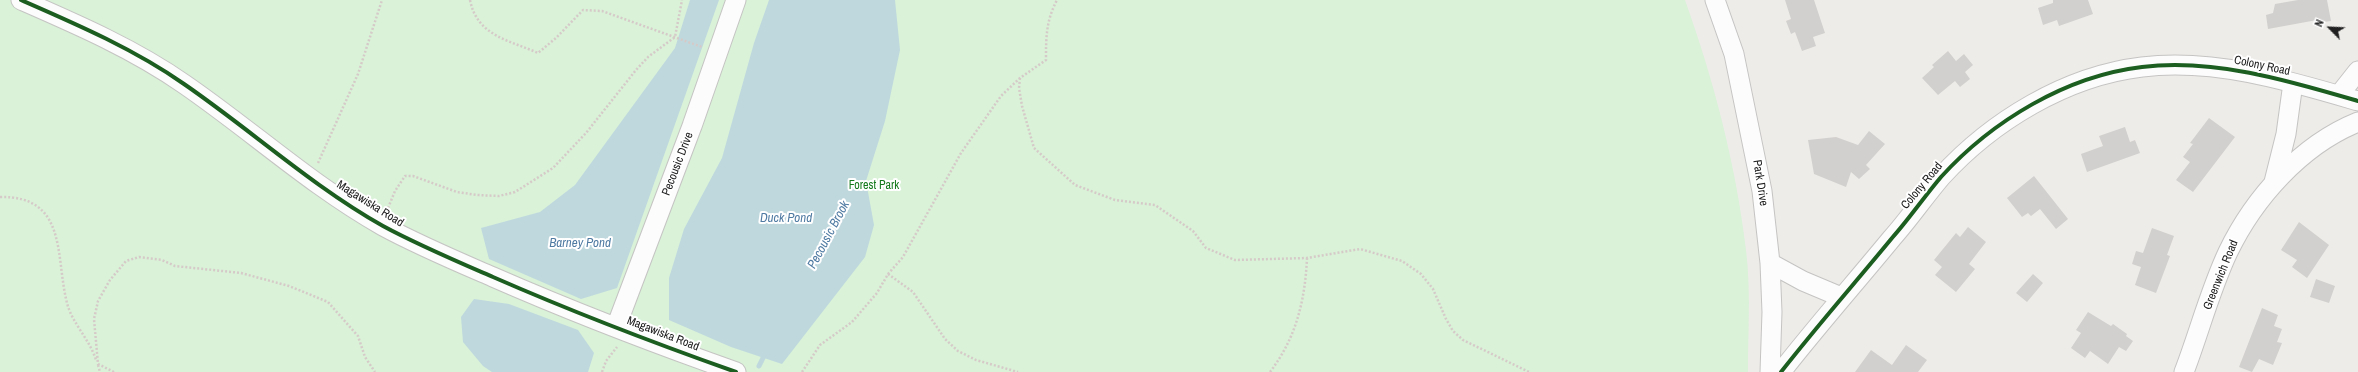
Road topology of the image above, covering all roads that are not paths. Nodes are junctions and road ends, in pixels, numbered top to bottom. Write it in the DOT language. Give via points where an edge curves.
graph roads {
  1 [pos="21,0"];
  2 [pos="736,0"];
  3 [pos="1715,0"];
  4 [pos="2358,71"];
  5 [pos="2293,83"];
  6 [pos="2338,95"];
  7 [pos="2358,101"];
  8 [pos="2358,122"];
  9 [pos="2273,185"];
  10 [pos="1770,263"];
  11 [pos="1841,297"];
  12 [pos="616,327"];
  13 [pos="736,372"];
  14 [pos="1770,372"];
  15 [pos="1781,372"];
  16 [pos="2184,372"];
  1 -- 12 [label="street, Magawiska Road" via="96,34 164,70 311,178 384,226 448,258 573,313"];
  2 -- 12 [label="street, Pecousic Drive" via="692,126"];
  3 -- 10 [label="street, Park Drive" via="1741,83 1762,191"];
  4 -- 6 [label="street"];
  5 -- 6 [label="street, Colony Road"];
  5 -- 9 [label="street, Greenwich Road" via="2284,146"];
  5 -- 11 [label="street, Colony Road" via="2224,69 2175,65 2143,66 2115,71 2071,85 2004,122 1972,147 1941,177"];
  6 -- 7 [label="street, Colony Road"];
  8 -- 9 [label="street, Greenwich Road" via="2313,148"];
  9 -- 16 [label="street, Greenwich Road" via="2244,222 2228,253"];
  10 -- 11 [label="street"];
  10 -- 14 [label="street, Park Drive"];
  11 -- 15 [label="street, Colony Road"];
  12 -- 13 [label="street, Magawiska Road"];
}
